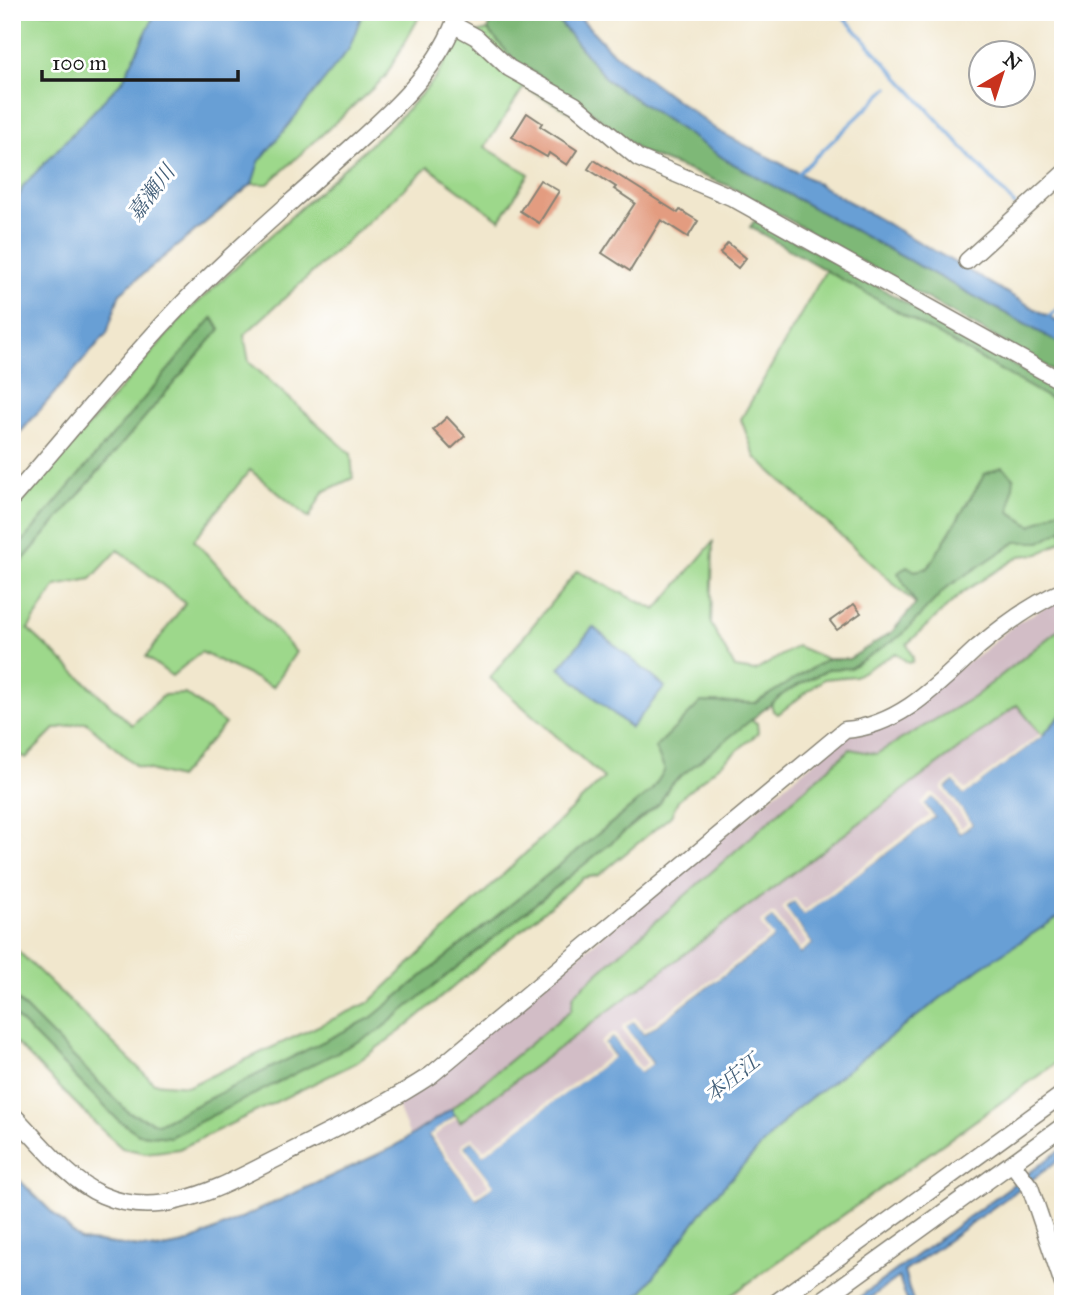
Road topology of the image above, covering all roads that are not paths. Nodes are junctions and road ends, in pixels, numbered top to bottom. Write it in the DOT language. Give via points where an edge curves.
graph roads {
  1 [pos="456,19"];
  2 [pos="1063,174"];
  3 [pos="967,261"];
  4 [pos="1063,382"];
  5 [pos="12,498"];
  6 [pos="1063,590"];
  7 [pos="1063,1094"];
  8 [pos="12,1114"];
  9 [pos="1063,1126"];
  10 [pos="1016,1168"];
  11 [pos="1063,1283"];
  12 [pos="774,1304"];
  13 [pos="817,1304"];
  1 -- 4 [label="street" via="509,68 575,105 638,158 731,197"];
  1 -- 5 [label="street" via="428,70 395,106 185,301"];
  2 -- 3 [label="street"];
  6 -- 8 [label="street" via="1012,620 944,681 896,715 845,730 431,1075 393,1100 215,1189 179,1201 145,1205 102,1195 73,1175"];
  7 -- 12 [label="street"];
  9 -- 10 [label="street"];
  10 -- 11 [label="street" via="1030,1187"];
  10 -- 13 [label="street"];
}
